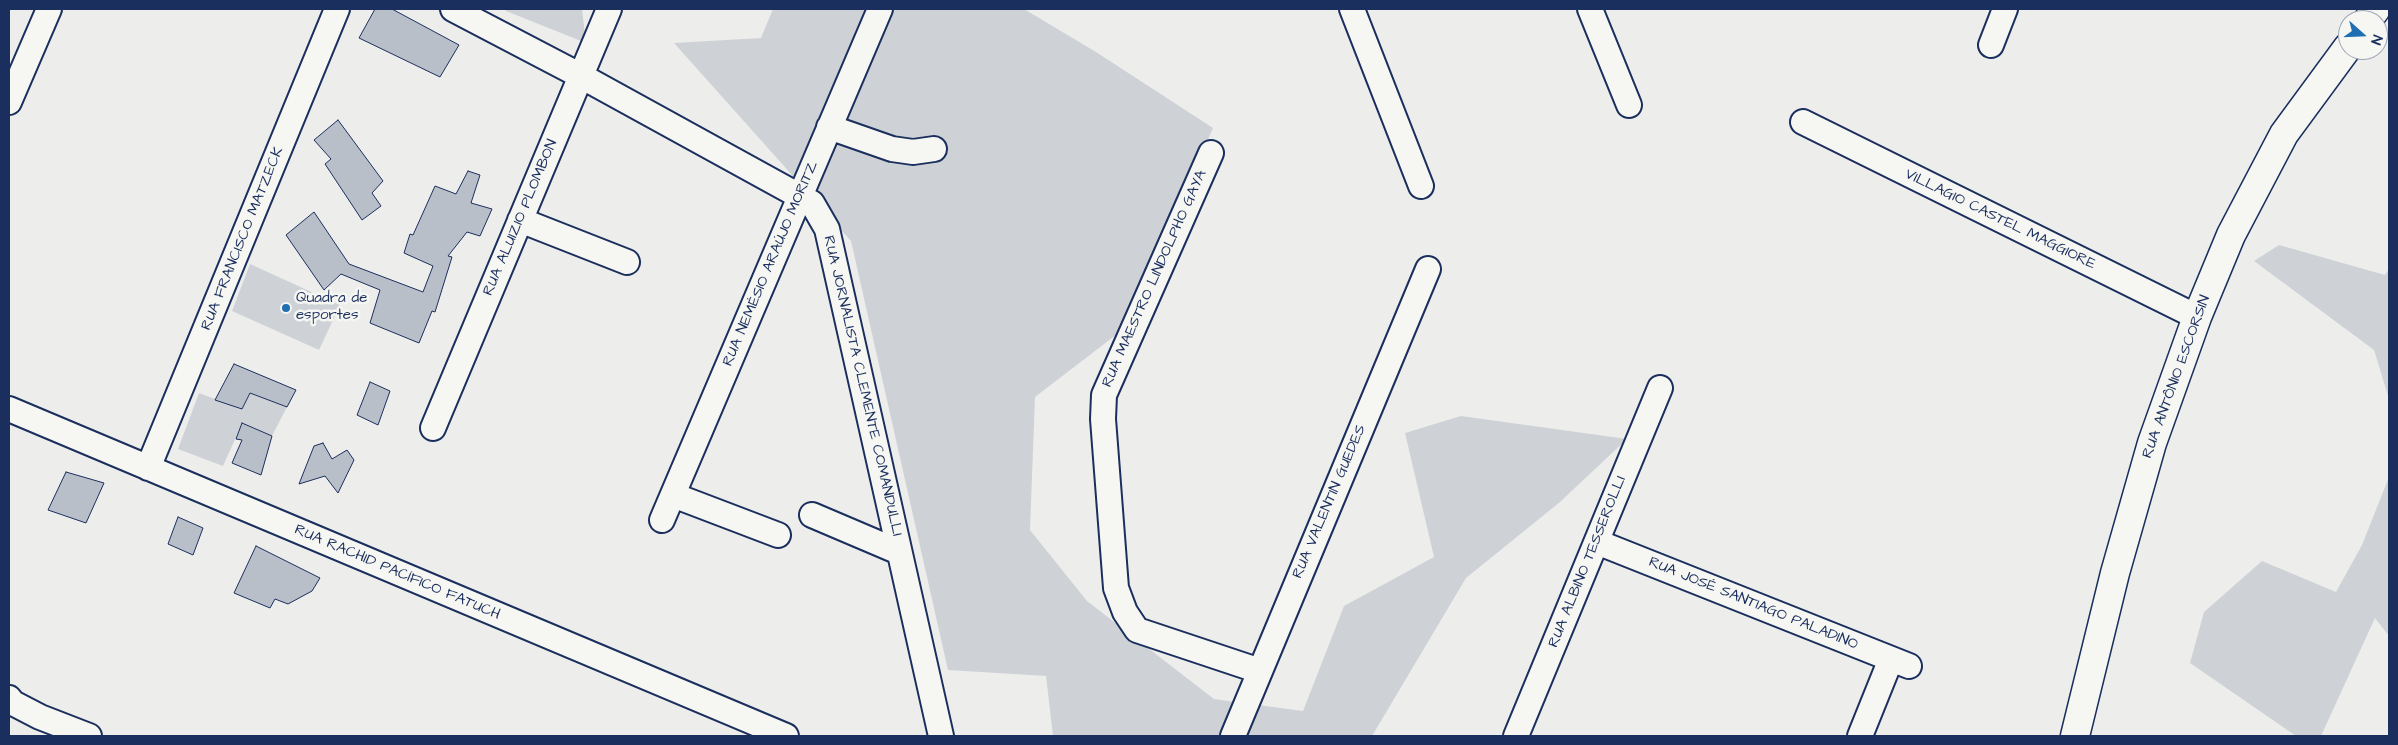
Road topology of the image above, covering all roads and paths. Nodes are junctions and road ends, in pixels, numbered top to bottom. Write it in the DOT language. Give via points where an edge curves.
graph roads {
  1 [pos="49,9"];
  2 [pos="337,9"];
  3 [pos="452,9"];
  4 [pos="609,9"];
  5 [pos="880,9"];
  6 [pos="1352,9"];
  7 [pos="1590,9"];
  8 [pos="2005,9"];
  9 [pos="1991,45"];
  10 [pos="2338,60"];
  11 [pos="581,76"];
  12 [pos="9,102"];
  13 [pos="1629,105"];
  14 [pos="1803,122"];
  15 [pos="829,127"];
  16 [pos="934,148"];
  17 [pos="1211,153"];
  18 [pos="1421,186"];
  19 [pos="800,195"];
  20 [pos="520,220"];
  21 [pos="627,262"];
  22 [pos="1428,269"];
  23 [pos="2197,317"];
  24 [pos="1660,388"];
  25 [pos="9,409"];
  26 [pos="433,428"];
  27 [pos="148,468"];
  28 [pos="673,495"];
  29 [pos="812,514"];
  30 [pos="662,520"];
  31 [pos="778,535"];
  32 [pos="1597,542"];
  33 [pos="899,552"];
  34 [pos="1260,671"];
  35 [pos="10,701"];
  36 [pos="736,727"];
  37 [pos="89,736"];
  38 [pos="786,736"];
  39 [pos="942,736"];
  40 [pos="1233,736"];
  41 [pos="1516,736"];
  42 [pos="1860,736"];
  43 [pos="2075,736"];
  1 -- 12 [label="street"];
  2 -- 27 [label="street, RUA FRANCISCO MATZECK"];
  3 -- 11 [label="street, RUA JORNALISTA CLEMENTE COMANDULLI"];
  4 -- 11 [label="street, RUA ALUIZIO PLOMBON"];
  5 -- 15 [label="street, RUA NEMÉSIO ARAÚJO MORITZ"];
  6 -- 18 [label="street"];
  7 -- 13 [label="street"];
  8 -- 9 [label="street"];
  10 -- 23 [label="main road, RUA ANTÔNIO ESCORSIN" via="2284,134 2231,236"];
  11 -- 19 [label="street, RUA JORNALISTA CLEMENTE COMANDULLI"];
  11 -- 20 [label="street, RUA ALUIZIO PLOMBON"];
  14 -- 23 [label="street, VILLAGIO CASTEL MAGGIORE"];
  15 -- 16 [label="street" via="892,149 913,152"];
  15 -- 19 [label="street, RUA NEMÉSIO ARAÚJO MORITZ"];
  17 -- 34 [label="street, RUA MAESTRO LINDOLPHO GAYA" via="1104,395 1116,588 1125,612 1137,630"];
  19 -- 28 [label="street, RUA NEMÉSIO ARAÚJO MORITZ"];
  19 -- 33 [label="street, RUA JORNALISTA CLEMENTE COMANDULLI" via="812,203 828,229"];
  20 -- 21 [label="street"];
  20 -- 26 [label="street, RUA ALUIZIO PLOMBON"];
  22 -- 34 [label="street, RUA VALENTIN GUEDES"];
  23 -- 43 [label="main road, RUA ANTÔNIO ESCORSIN" via="2152,444 2115,573"];
  24 -- 32 [label="street, RUA ALBINO TESSEROLLI"];
  25 -- 27 [label="street, RUA RACHID PACÍFICO FATUCH"];
  27 -- 36 [label="street, RUA RACHID PACÍFICO FATUCH"];
  28 -- 30 [label="street, RUA NEMÉSIO ARAÚJO MORITZ"];
  28 -- 31 [label="street"];
  29 -- 33 [label="street"];
  32 -- 41 [label="street, RUA ALBINO TESSEROLLI"];
  32 -- 42 [label="street, RUA JOSÉ SANTIAGO PALADINO" via="1900,662"];
  33 -- 39 [label="street, RUA JORNALISTA CLEMENTE COMANDULLI"];
  34 -- 40 [label="street, RUA VALENTIN GUEDES"];
  35 -- 37 [label="street"];
  36 -- 38 [label="street, RUA RACHID PACÍFICO FATUCH"];
}
